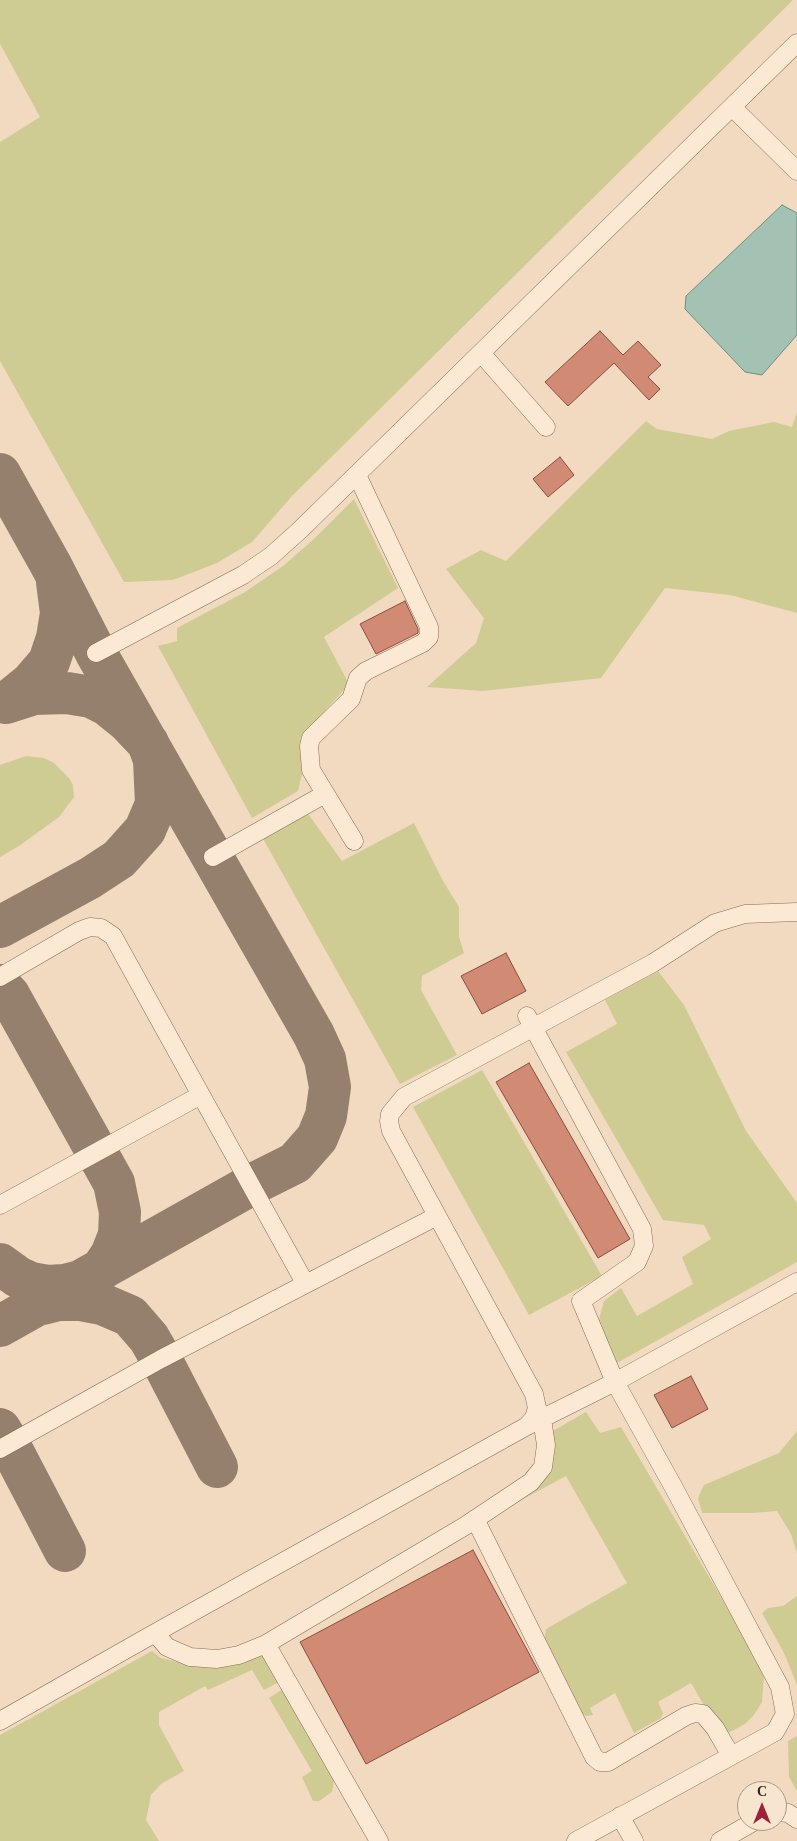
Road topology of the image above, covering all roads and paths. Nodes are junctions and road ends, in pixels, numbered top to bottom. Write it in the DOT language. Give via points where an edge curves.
graph roads {
  1 [pos="797,44"];
  2 [pos="732,107"];
  3 [pos="797,171"];
  4 [pos="480,353"];
  5 [pos="546,427"];
  6 [pos="357,474"];
  7 [pos="96,653"];
  8 [pos="325,794"];
  9 [pos="354,840"];
  10 [pos="213,858"];
  11 [pos="797,912"];
  12 [pos="0,977"];
  13 [pos="531,1022"];
  14 [pos="201,1095"];
  15 [pos="0,1205"];
  16 [pos="436,1216"];
  17 [pos="797,1282"];
  18 [pos="305,1283"];
  19 [pos="615,1382"];
  20 [pos="534,1422"];
  21 [pos="0,1449"];
  22 [pos="475,1519"];
  23 [pos="155,1633"];
  24 [pos="266,1644"];
  25 [pos="797,1718"];
  26 [pos="0,1721"];
  27 [pos="779,1725"];
  28 [pos="731,1756"];
  29 [pos="620,1816"];
  30 [pos="738,1831"];
  31 [pos="379,1841"];
  32 [pos="576,1841"];
  33 [pos="634,1841"];
  34 [pos="720,1841"];
  1 -- 2 [label="street"];
  2 -- 3 [label="street"];
  2 -- 4 [label="street"];
  4 -- 5 [label="street"];
  4 -- 6 [label="street"];
  6 -- 7 [label="street" via="271,556 243,575"];
  6 -- 8 [label="street" via="429,627 429,637 366,671 358,678 351,699 311,738 311,770"];
  8 -- 9 [label="street"];
  8 -- 10 [label="street"];
  11 -- 13 [label="street" via="745,914 715,923 653,963"];
  12 -- 14 [label="street" via="79,931 90,927 102,928 113,936"];
  13 -- 16 [label="street" via="404,1097 390,1114 391,1131"];
  13 -- 19 [label="street" via="642,1229 644,1246 637,1262 581,1301"];
  14 -- 15 [label="street"];
  14 -- 18 [label="street"];
  16 -- 18 [label="street"];
  16 -- 20 [label="street" via="534,1394 537,1408"];
  17 -- 19 [label="street"];
  18 -- 21 [label="street" via="152,1363"];
  19 -- 20 [label="street"];
  19 -- 27 [label="street" via="780,1687 784,1714"];
  20 -- 22 [label="street" via="546,1445 543,1467 531,1482"];
  20 -- 23 [label="street"];
  22 -- 24 [label="street"];
  22 -- 28 [label="street" via="594,1757 600,1762 608,1762 696,1713 703,1714 715,1728"];
  23 -- 24 [label="street" via="167,1647 190,1656 217,1659 239,1655"];
  23 -- 26 [label="street"];
  24 -- 31 [label="street"];
  25 -- 27 [label="street"];
  27 -- 28 [label="street" via="775,1732"];
  28 -- 29 [label="street"];
  29 -- 32 [label="street"];
  29 -- 33 [label="street"];
  30 -- 34 [label="street"];
}
